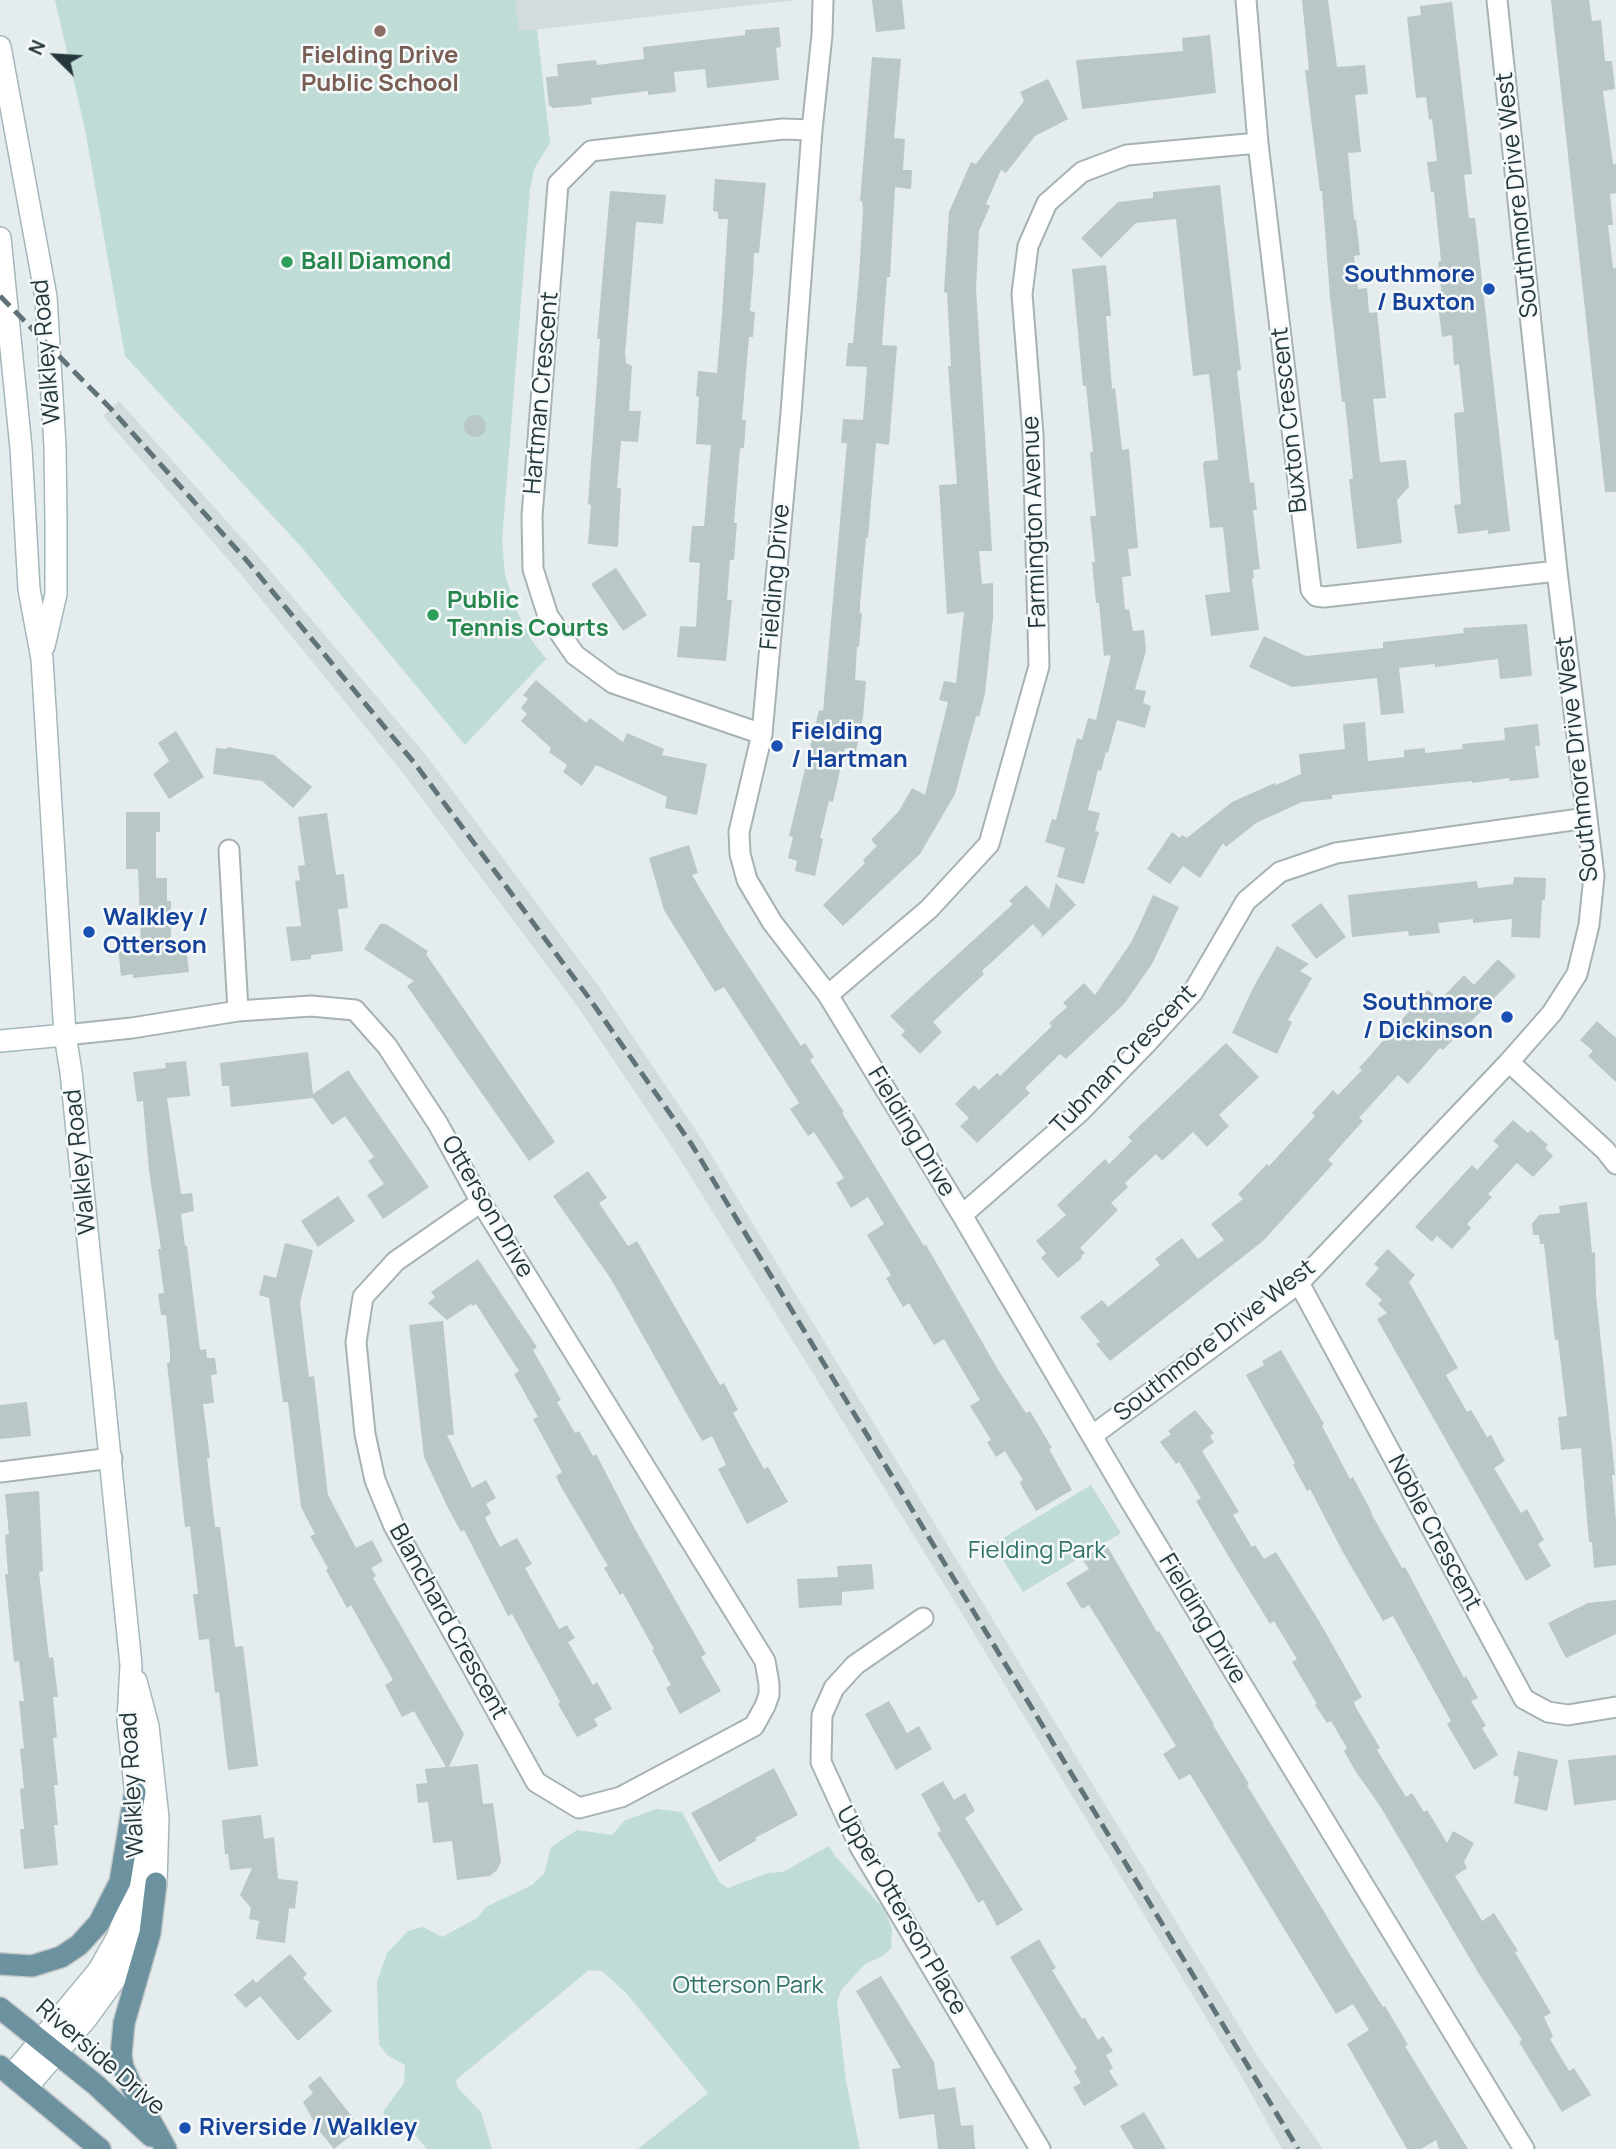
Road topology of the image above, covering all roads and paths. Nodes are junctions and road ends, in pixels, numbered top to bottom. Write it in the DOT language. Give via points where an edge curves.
graph roads {
  1 [pos="823,0"];
  2 [pos="1246,0"];
  3 [pos="1497,0"];
  4 [pos="0,47"];
  5 [pos="812,130"];
  6 [pos="1258,144"];
  7 [pos="0,238"];
  8 [pos="1558,571"];
  9 [pos="42,659"];
  10 [pos="762,734"];
  11 [pos="1587,818"];
  12 [pos="229,850"];
  13 [pos="828,995"];
  14 [pos="239,1011"];
  15 [pos="65,1035"];
  16 [pos="0,1041"];
  17 [pos="1509,1062"];
  18 [pos="1616,1164"];
  19 [pos="481,1202"];
  20 [pos="962,1215"];
  21 [pos="1299,1283"];
  22 [pos="1093,1434"];
  23 [pos="111,1458"];
  24 [pos="0,1472"];
  25 [pos="923,1618"];
  26 [pos="763,1659"];
  27 [pos="131,1665"];
  28 [pos="1616,1707"];
  29 [pos="135,1792"];
  30 [pos="156,1883"];
  31 [pos="0,1964"];
  32 [pos="0,2008"];
  33 [pos="49,2045"];
  34 [pos="13,2076"];
  35 [pos="100,2149"];
  36 [pos="165,2149"];
  37 [pos="1040,2149"];
  38 [pos="1524,2149"];
  1 -- 5 [label="street, Fielding Drive"];
  2 -- 6 [label="street, Buxton Crescent"];
  3 -- 8 [label="street, Southmore Drive West"];
  4 -- 9 [label="main road, Walkley Road" via="46,297 56,557 55,594"];
  5 -- 10 [label="street, Fielding Drive"];
  5 -- 10 [label="street, Hartman Crescent" via="783,128 590,151 558,184 532,516 533,569 548,616 575,655 613,683"];
  6 -- 8 [label="street, Buxton Crescent" via="1311,590 1324,597"];
  6 -- 13 [label="street, Farmington Avenue" via="1127,155 1082,172 1047,203 1028,246 1022,294 1033,435 1039,666 989,844 929,909"];
  7 -- 9 [label="main road, Walkley Road" via="21,448 29,589"];
  8 -- 11 [label="street, Southmore Drive West"];
  9 -- 15 [label="main road, Walkley Road"];
  10 -- 13 [label="street, Fielding Drive" via="739,832 740,854 747,880 772,922"];
  11 -- 17 [label="street, Southmore Drive West" via="1594,876 1577,974 1552,1013"];
  11 -- 20 [label="street, Tubman Crescent" via="1336,853 1279,872 1245,901 1193,992 1145,1045 1081,1111"];
  12 -- 14 [label="street"];
  13 -- 20 [label="street, Fielding Drive"];
  14 -- 15 [label="street, Otterson Drive"];
  14 -- 19 [label="street, Otterson Drive" via="311,1006 355,1010 387,1046 424,1102"];
  15 -- 16 [label="main road"];
  15 -- 23 [label="main road, Walkley Road"];
  17 -- 18 [label="street"];
  17 -- 21 [label="street, Southmore Drive West"];
  19 -- 26 [label="street, Otterson Drive"];
  19 -- 26 [label="street, Blanchard Crescent" via="396,1261 363,1297 357,1355 365,1434 375,1480 394,1526 536,1782 579,1808 604,1802 754,1726 769,1695"];
  20 -- 22 [label="street, Fielding Drive"];
  21 -- 22 [label="street, Southmore Drive West"];
  21 -- 28 [label="street, Noble Crescent" via="1524,1699 1568,1716"];
  22 -- 38 [label="street, Fielding Drive"];
  23 -- 24 [label="street"];
  23 -- 27 [label="main road, Walkley Road"];
  25 -- 37 [label="street, Upper Otterson Place" via="855,1665 834,1688 822,1715 821,1762 860,1847"];
  27 -- 29 [label="main road, Walkley Road" via="128,1721"];
  27 -- 30 [label="main road, Walkley Road" via="148,1726 158,1818"];
  29 -- 31 [label="main road" via="120,1882 99,1923 61,1956 32,1966"];
  29 -- 33 [label="main road, Walkley Road" via="138,1863 125,1921"];
  30 -- 33 [label="main road, Walkley Road" via="141,1932 123,1968 86,2019"];
  30 -- 36 [label="main road" via="150,1933 124,2023 121,2055 132,2089"];
  32 -- 33 [label="main road, Riverside Drive"];
  33 -- 34 [label="main road, Walkley Road"];
  33 -- 36 [label="main road, Riverside Drive"];
  34 -- 35 [label="main road"];
}
